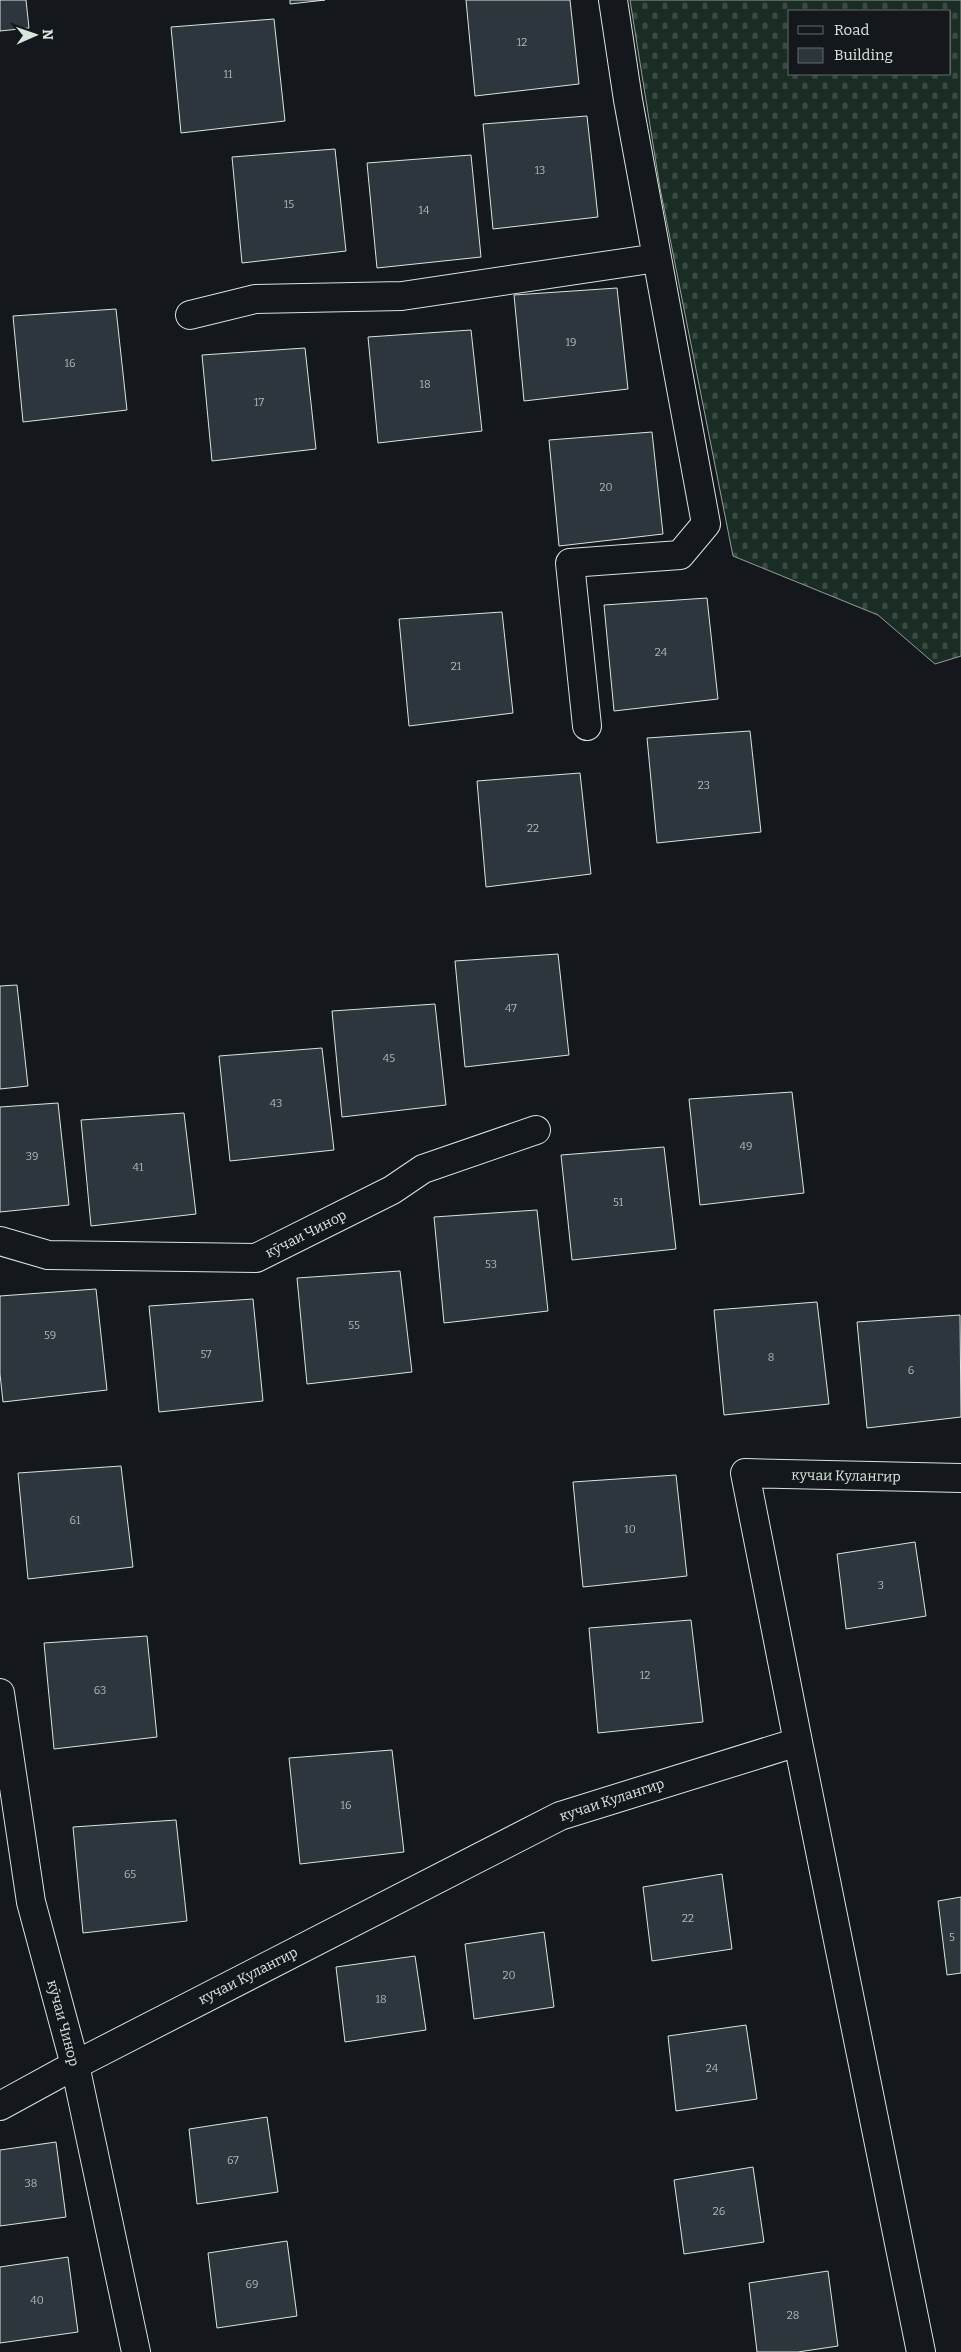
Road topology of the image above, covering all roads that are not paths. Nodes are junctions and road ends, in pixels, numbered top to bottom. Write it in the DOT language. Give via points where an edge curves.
graph roads {
  1 [pos="613,0"];
  2 [pos="658,258"];
  3 [pos="190,315"];
  4 [pos="587,726"];
  5 [pos="536,1130"];
  6 [pos="0,1241"];
  7 [pos="961,1478"];
  8 [pos="0,1693"];
  9 [pos="798,1742"];
  10 [pos="74,2065"];
  11 [pos="0,2106"];
  12 [pos="136,2352"];
  13 [pos="921,2352"];
  1 -- 2 [label="street"];
  2 -- 3 [label="street" via="402,296 255,299"];
  2 -- 4 [label="street" via="706,524 680,555 570,563"];
  5 -- 6 [label="street, кӯчаи Чинор" via="424,1169 392,1190 256,1258 48,1255"];
  7 -- 9 [label="street, кучаи Кулангир" via="745,1473"];
  8 -- 10 [label="street, кӯчаи Чинор" via="31,1902"];
  9 -- 10 [label="street, кучаи Кулангир" via="560,1816"];
  9 -- 13 [label="street"];
  10 -- 11 [label="street, кучаи Кулангир"];
  10 -- 12 [label="street, кӯчаи Чинор"];
}
